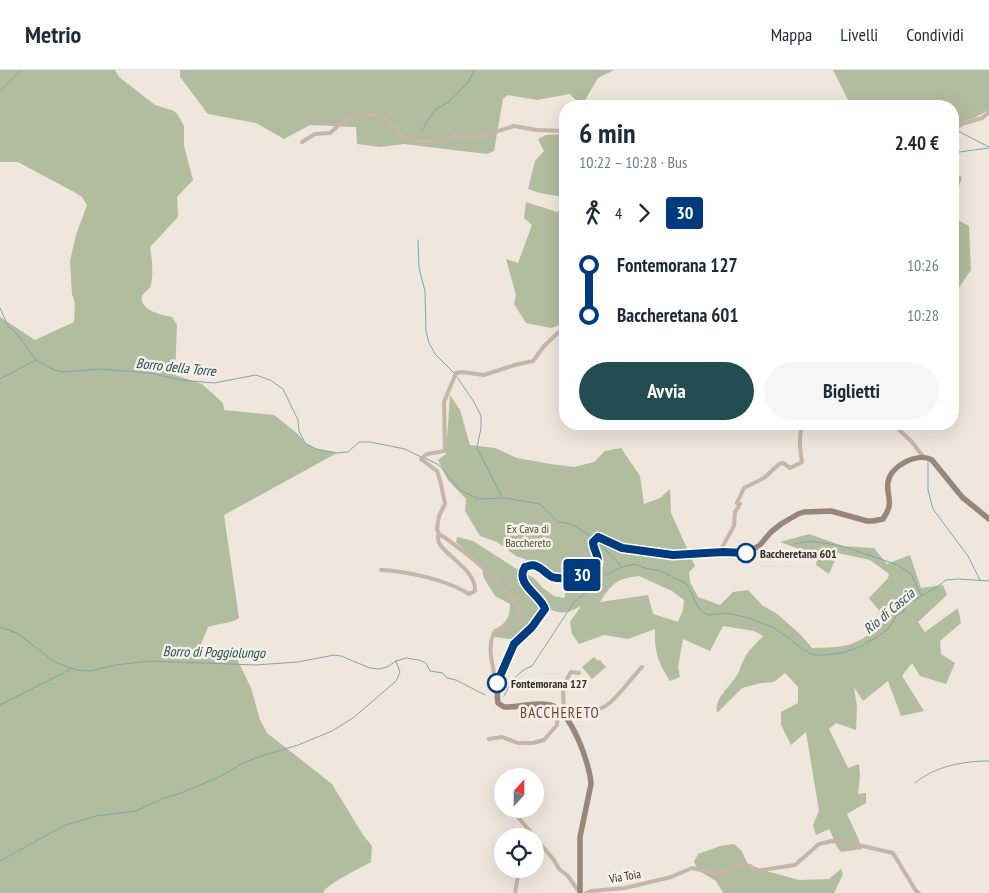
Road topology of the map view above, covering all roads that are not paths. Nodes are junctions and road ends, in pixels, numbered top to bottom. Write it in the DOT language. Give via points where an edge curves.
graph roads {
  1 [pos="989,112"];
  2 [pos="959,126"];
  3 [pos="559,131"];
  4 [pos="302,142"];
  5 [pos="559,332"];
  6 [pos="801,430"];
  7 [pos="899,430"];
  8 [pos="924,458"];
  9 [pos="989,519"];
  10 [pos="439,534"];
  11 [pos="719,553"];
  12 [pos="381,570"];
  13 [pos="642,667"];
  14 [pos="579,673"];
  15 [pos="497,684"];
  16 [pos="557,708"];
  17 [pos="565,715"];
  18 [pos="489,739"];
  19 [pos="518,818"];
  20 [pos="527,828"];
  21 [pos="544,848"];
  22 [pos="518,878"];
  23 [pos="582,892"];
  24 [pos="515,893"];
  25 [pos="919,893"];
  1 -- 2 [label="street"];
  3 -- 4 [label="street" via="514,126 473,139 455,136 420,141 403,138 385,120 371,115 346,119 330,133 315,134"];
  5 -- 10 [label="street" via="532,361 484,375 456,373 444,402 445,451 427,454 421,459 437,471 442,484 444,504 439,516"];
  6 -- 11 [label="street" via="802,462 790,468 779,464 764,478 744,488 737,503 740,504 735,512 734,526"];
  7 -- 8 [label="street"];
  8 -- 9 [label="street" via="936,465 962,497"];
  8 -- 11 [label="street" via="910,460 891,475 888,486 890,505 883,519 867,521 831,511 804,512 776,528 755,550"];
  10 -- 12 [label="street" via="440,546 469,574 475,586 472,593 434,579"];
  10 -- 15 [label="street" via="496,580 520,610 516,622 493,634 492,656"];
  11 -- 15 [label="street" via="673,555 622,548 602,537 594,539 598,564 585,574 560,579 537,566 525,567 524,581 545,609 510,650"];
  13 -- 17 [label="street" via="605,707 588,713"];
  14 -- 17 [label="street" via="571,672 564,686"];
  15 -- 16 [label="street" via="496,696 500,706 509,708 532,703"];
  16 -- 17 [label="street"];
  16 -- 18 [label="street" via="557,725 544,740 518,743 502,737"];
  17 -- 23 [label="street" via="579,741 591,776 580,837"];
  19 -- 20 [label="street"];
  21 -- 23 [label="street"];
  22 -- 24 [label="street"];
  23 -- 25 [label="street, Via Toia" via="625,888 668,878 692,868 713,873 738,866 750,866 755,870 795,864 819,844 832,841 893,853"];
}
